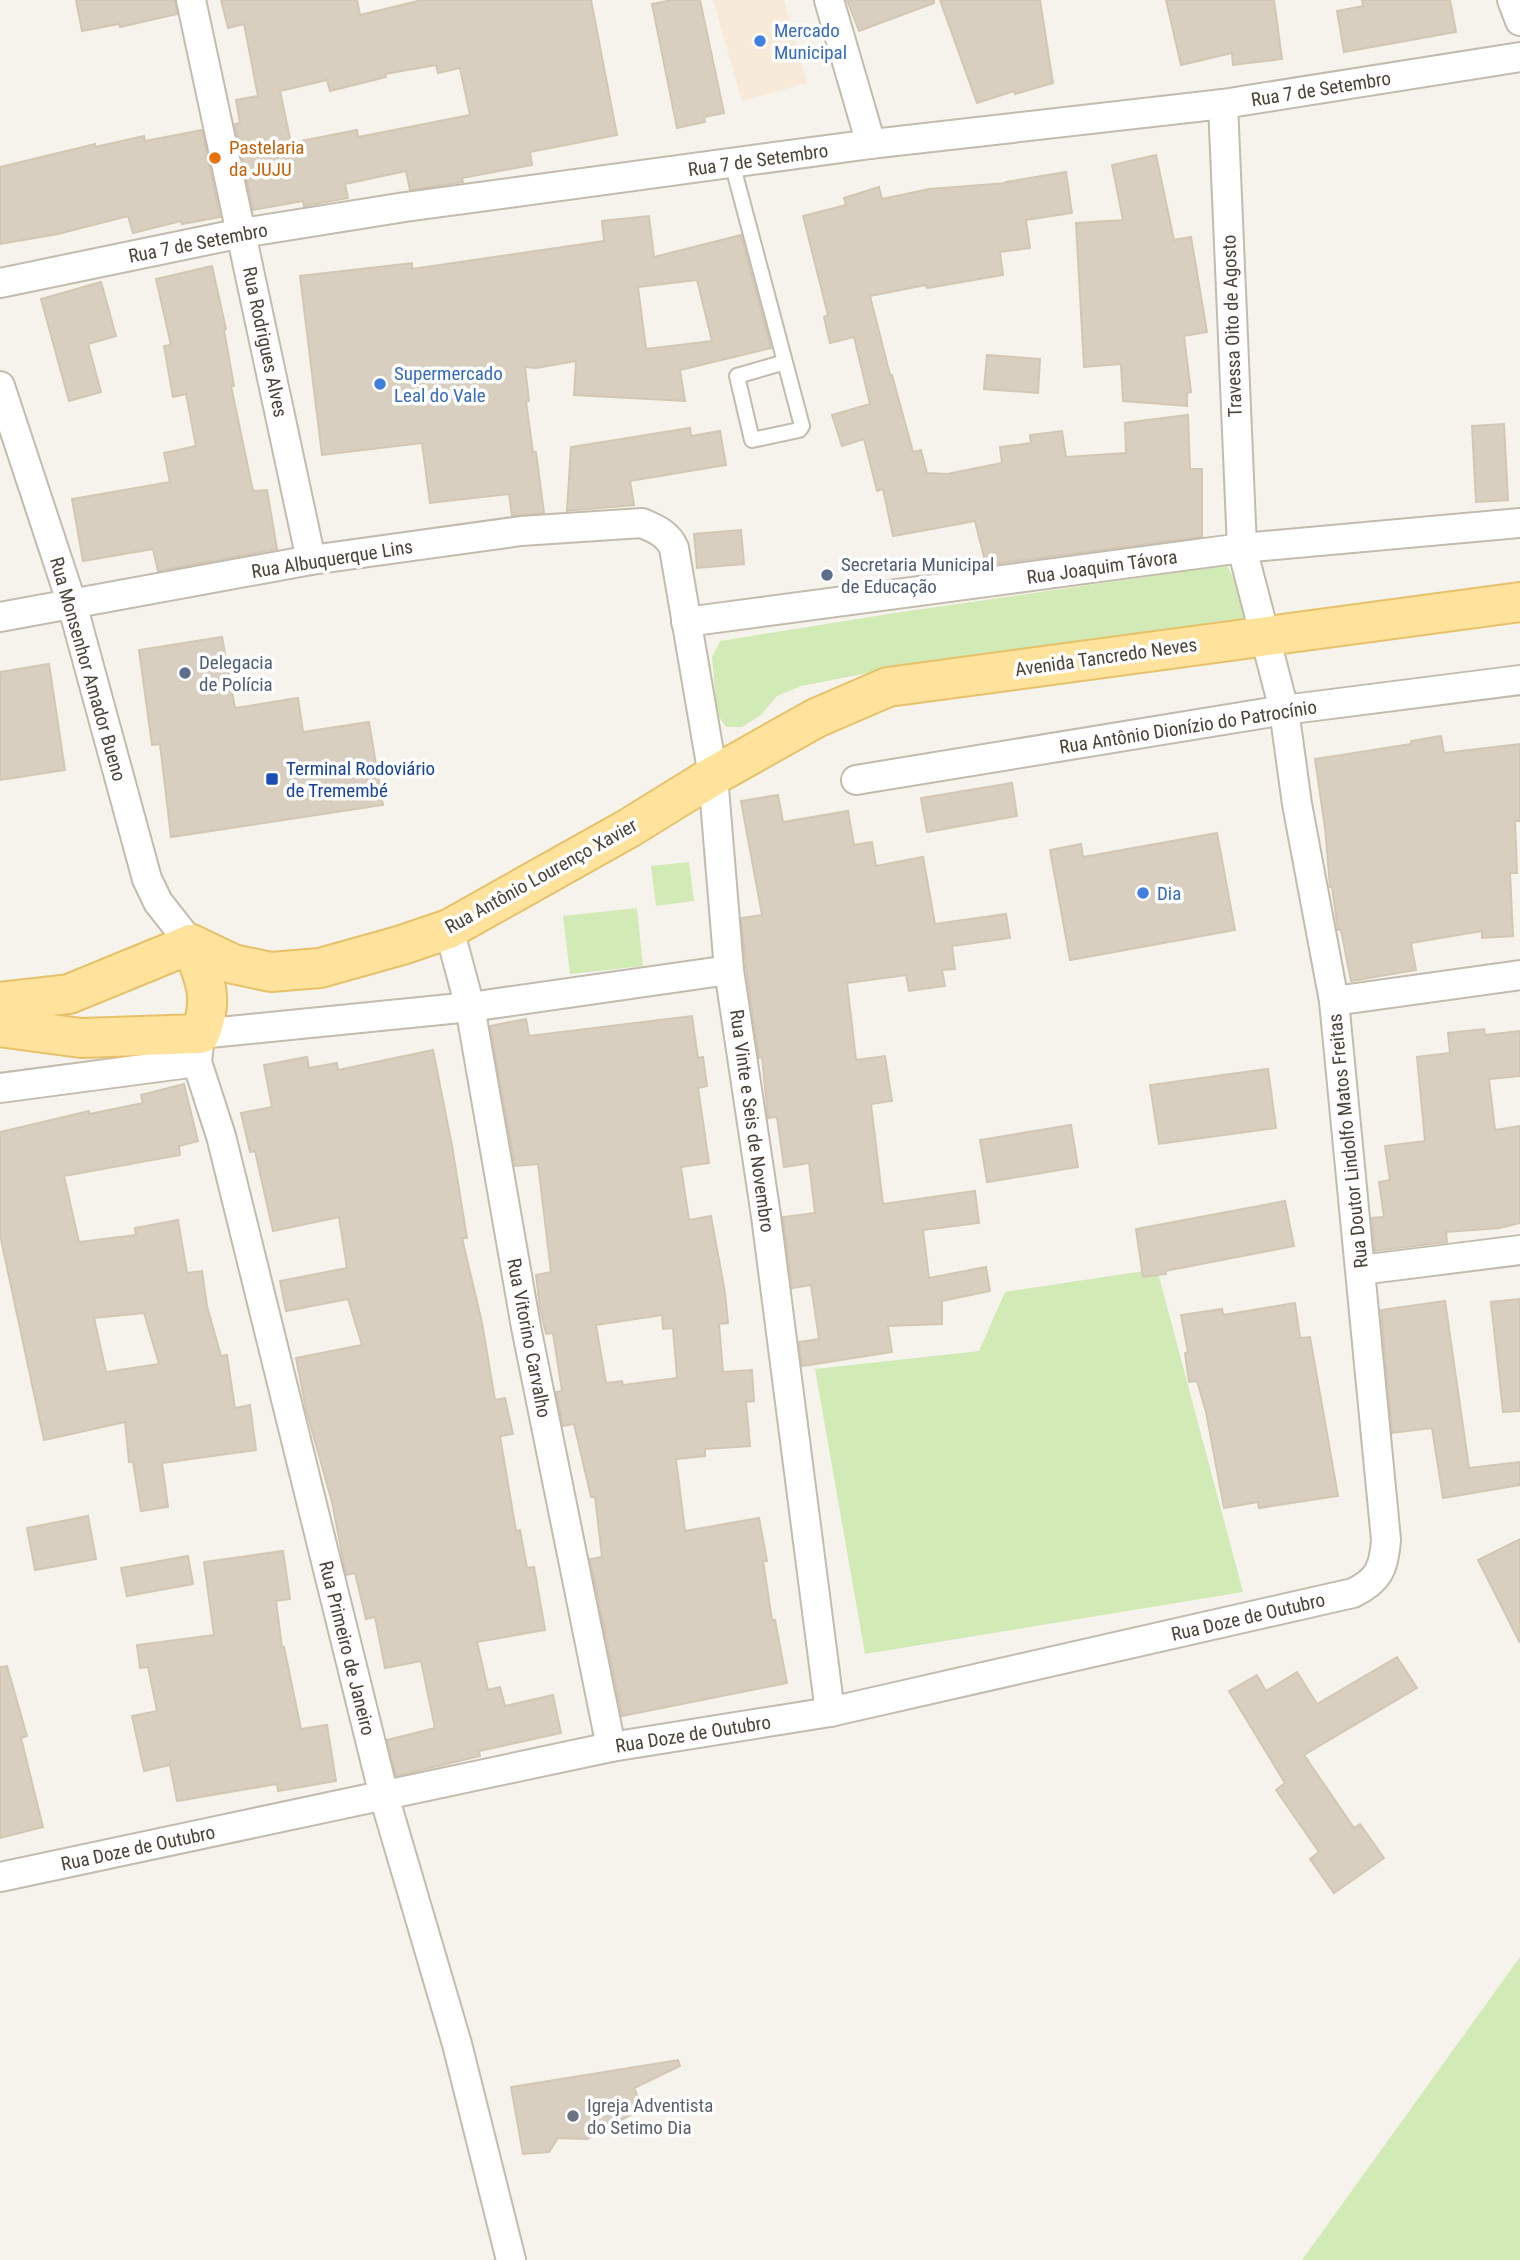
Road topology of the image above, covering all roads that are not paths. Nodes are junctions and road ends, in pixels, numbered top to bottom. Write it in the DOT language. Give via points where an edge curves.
graph roads {
  1 [pos="191,0"];
  2 [pos="829,0"];
  3 [pos="1513,0"];
  4 [pos="1520,21"];
  5 [pos="1520,57"];
  6 [pos="1223,104"];
  7 [pos="872,144"];
  8 [pos="732,163"];
  9 [pos="242,233"];
  10 [pos="0,283"];
  11 [pos="785,362"];
  12 [pos="0,386"];
  13 [pos="1520,523"];
  14 [pos="664,534"];
  15 [pos="1242,548"];
  16 [pos="312,560"];
  17 [pos="1520,603"];
  18 [pos="72,604"];
  19 [pos="0,617"];
  20 [pos="686,622"];
  21 [pos="1263,636"];
  22 [pos="1520,680"];
  23 [pos="1284,710"];
  24 [pos="713,776"];
  25 [pos="856,780"];
  26 [pos="449,929"];
  27 [pos="191,944"];
  28 [pos="729,970"];
  29 [pos="1520,975"];
  30 [pos="1334,1001"];
  31 [pos="0,1002"];
  32 [pos="470,1007"];
  33 [pos="0,1027"];
  34 [pos="199,1048"];
  35 [pos="0,1088"];
  36 [pos="1520,1250"];
  37 [pos="1361,1270"];
  38 [pos="1379,1573"];
  39 [pos="830,1712"];
  40 [pos="611,1747"];
  41 [pos="384,1796"];
  42 [pos="0,1877"];
  43 [pos="511,2260"];
  1 -- 9 [label="street, Rua Rodrigues Alves"];
  2 -- 7 [label="street"];
  3 -- 4 [label="street"];
  5 -- 6 [label="street, Rua 7 de Setembro"];
  6 -- 7 [label="street, Rua 7 de Setembro"];
  6 -- 15 [label="street, Travessa Oito de Agosto"];
  7 -- 8 [label="street, Rua 7 de Setembro"];
  8 -- 9 [label="street, Rua 7 de Setembro"];
  8 -- 11 [label="lane"];
  9 -- 10 [label="street, Rua 7 de Setembro"];
  9 -- 16 [label="street, Rua Rodrigues Alves"];
  11 -- 11 [label="lane" via="802,428 752,440 737,376"];
  12 -- 18 [label="street, Rua Monsenhor Amador Bueno"];
  13 -- 15 [label="street, Rua Joaquim Távora"];
  14 -- 16 [label="street, Rua Albuquerque Lins" via="642,523 521,531"];
  14 -- 20 [label="street, Rua Vinte e Seis de Novembro" via="674,548"];
  15 -- 20 [label="street, Rua Joaquim Távora"];
  15 -- 21 [label="street, Travessa Oito de Agosto"];
  16 -- 18 [label="street, Rua Albuquerque Lins"];
  17 -- 21 [label="main road, Avenida Tancredo Neves"];
  18 -- 19 [label="street, Rua Albuquerque Lins"];
  18 -- 27 [label="street, Rua Monsenhor Amador Bueno" via="147,879 158,902"];
  20 -- 24 [label="street, Rua Vinte e Seis de Novembro"];
  21 -- 23 [label="street, Rua Doutor Lindolfo Matos Freitas"];
  21 -- 24 [label="main road, Avenida Tancredo Neves" via="888,687 816,718"];
  22 -- 23 [label="street, Rua Antônio Dionízio do Patrocínio"];
  23 -- 25 [label="street, Rua Antônio Dionízio do Patrocínio"];
  23 -- 30 [label="street, Rua Doutor Lindolfo Matos Freitas"];
  24 -- 26 [label="main road, Rua Antônio Lourenço Xavier"];
  24 -- 28 [label="street, Rua Vinte e Seis de Novembro"];
  26 -- 27 [label="main road, Rua Antônio Lourenço Xavier" via="320,968 271,972 233,964"];
  26 -- 32 [label="street, Rua Vitorino Carvalho"];
  27 -- 31 [label="main road" via="69,993"];
  27 -- 34 [label="main road" via="208,987"];
  28 -- 32 [label="street"];
  28 -- 39 [label="street, Rua Vinte e Seis de Novembro"];
  29 -- 30 [label="street"];
  30 -- 37 [label="street, Rua Doutor Lindolfo Matos Freitas"];
  32 -- 34 [label="street"];
  32 -- 40 [label="street, Rua Vitorino Carvalho" via="526,1327"];
  33 -- 34 [label="main road"];
  34 -- 35 [label="street"];
  34 -- 41 [label="street, Rua Primeiro de Janeiro"];
  36 -- 37 [label="street"];
  37 -- 38 [label="street, Rua Doutor Lindolfo Matos Freitas" via="1386,1541"];
  38 -- 39 [label="street, Rua Doze de Outubro" via="1368,1586 1353,1593"];
  39 -- 40 [label="street, Rua Doze de Outubro"];
  40 -- 41 [label="street, Rua Doze de Outubro"];
  41 -- 42 [label="street, Rua Doze de Outubro"];
  41 -- 43 [label="street, Rua Primeiro de Janeiro" via="457,2044"];
}
